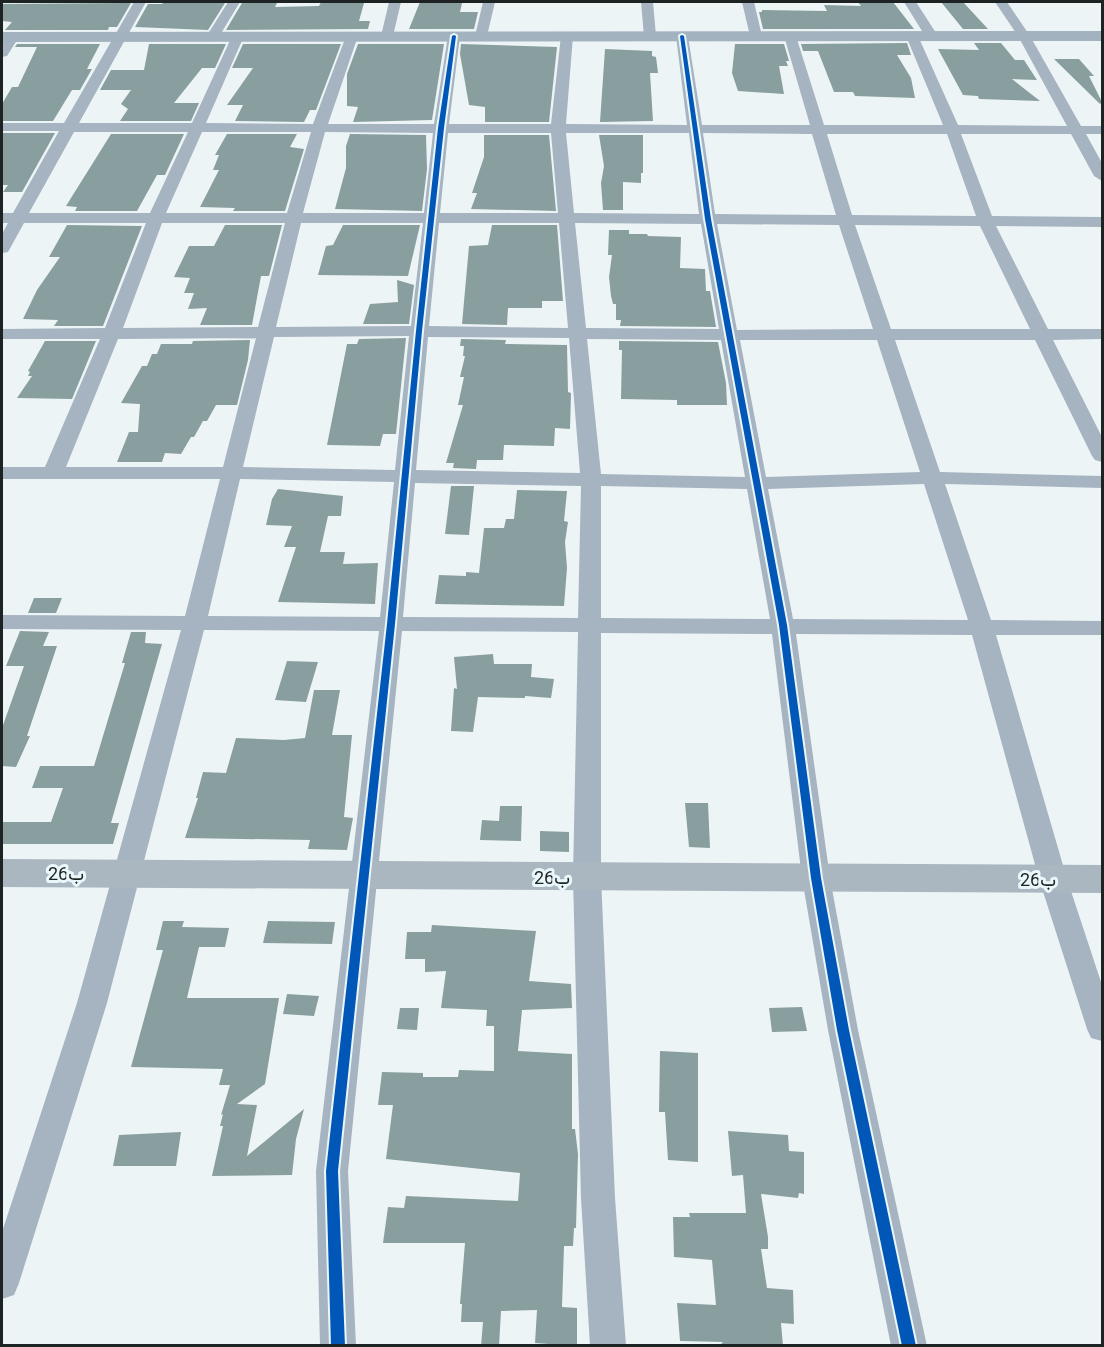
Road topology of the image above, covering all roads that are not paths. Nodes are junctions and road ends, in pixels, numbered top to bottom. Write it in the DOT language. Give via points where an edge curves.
graph roads {
  1 [pos="140,2"];
  2 [pos="234,2"];
  3 [pos="395,2"];
  4 [pos="489,2"];
  5 [pos="647,2"];
  6 [pos="748,2"];
  7 [pos="910,2"];
  8 [pos="1001,2"];
  9 [pos="212,36"];
  10 [pos="238,36"];
  11 [pos="352,36"];
  12 [pos="387,36"];
  13 [pos="454,36"];
  14 [pos="481,36"];
  15 [pos="567,36"];
  16 [pos="650,36"];
  17 [pos="682,36"];
  18 [pos="756,36"];
  19 [pos="790,36"];
  20 [pos="912,36"];
  21 [pos="932,36"];
  22 [pos="1024,36"];
  23 [pos="1102,36"];
  24 [pos="7,37"];
  25 [pos="118,37"];
  26 [pos="2,53"];
  27 [pos="2,127"];
  28 [pos="69,127"];
  29 [pos="197,128"];
  30 [pos="319,128"];
  31 [pos="441,128"];
  32 [pos="558,128"];
  33 [pos="696,129"];
  34 [pos="820,129"];
  35 [pos="952,129"];
  36 [pos="1075,130"];
  37 [pos="1102,130"];
  38 [pos="1102,176"];
  39 [pos="9,218"];
  40 [pos="156,218"];
  41 [pos="294,218"];
  42 [pos="567,218"];
  43 [pos="431,219"];
  44 [pos="708,219"];
  45 [pos="846,221"];
  46 [pos="986,222"];
  47 [pos="1102,222"];
  48 [pos="2,248"];
  49 [pos="419,331"];
  50 [pos="112,332"];
  51 [pos="267,333"];
  52 [pos="575,333"];
  53 [pos="883,333"];
  54 [pos="6,334"];
  55 [pos="1102,334"];
  56 [pos="729,335"];
  57 [pos="1041,335"];
  58 [pos="2,352"];
  59 [pos="1102,456"];
  60 [pos="2,473"];
  61 [pos="53,473"];
  62 [pos="231,473"];
  63 [pos="406,477"];
  64 [pos="931,478"];
  65 [pos="591,480"];
  66 [pos="1102,482"];
  67 [pos="758,483"];
  68 [pos="195,621"];
  69 [pos="2,622"];
  70 [pos="391,624"];
  71 [pos="588,625"];
  72 [pos="783,625"];
  73 [pos="982,627"];
  74 [pos="1102,628"];
  75 [pos="2,873"];
  76 [pos="125,873"];
  77 [pos="362,876"];
  78 [pos="587,877"];
  79 [pos="816,878"];
  80 [pos="1053,879"];
  81 [pos="1102,879"];
  82 [pos="1102,1029"];
  83 [pos="2,1283"];
  84 [pos="338,1346"];
  85 [pos="608,1346"];
  86 [pos="909,1346"];
  1 -- 25 [label="street"];
  2 -- 9 [label="street"];
  3 -- 12 [label="street"];
  4 -- 14 [label="street"];
  5 -- 16 [label="street"];
  6 -- 18 [label="street"];
  7 -- 21 [label="street"];
  8 -- 22 [label="street"];
  9 -- 10 [label="main road"];
  9 -- 25 [label="main road"];
  10 -- 11 [label="main road"];
  10 -- 29 [label="street"];
  11 -- 12 [label="main road"];
  11 -- 30 [label="street"];
  12 -- 13 [label="main road"];
  13 -- 14 [label="main road"];
  13 -- 31 [label="street"];
  14 -- 15 [label="main road"];
  15 -- 16 [label="main road"];
  15 -- 32 [label="street"];
  16 -- 17 [label="main road"];
  17 -- 18 [label="main road"];
  17 -- 33 [label="street"];
  18 -- 19 [label="main road"];
  19 -- 20 [label="main road"];
  19 -- 34 [label="street"];
  20 -- 21 [label="main road"];
  20 -- 35 [label="street"];
  21 -- 22 [label="main road"];
  22 -- 23 [label="main road"];
  22 -- 36 [label="street"];
  24 -- 25 [label="main road"];
  24 -- 26 [label="street"];
  25 -- 28 [label="street"];
  27 -- 28 [label="street"];
  28 -- 29 [label="street"];
  28 -- 39 [label="street"];
  29 -- 30 [label="street"];
  29 -- 40 [label="street"];
  30 -- 31 [label="street"];
  30 -- 41 [label="street"];
  31 -- 32 [label="street"];
  31 -- 43 [label="street"];
  32 -- 33 [label="street"];
  32 -- 42 [label="street"];
  33 -- 34 [label="street"];
  33 -- 44 [label="street"];
  34 -- 35 [label="street"];
  34 -- 45 [label="street"];
  35 -- 36 [label="street"];
  35 -- 46 [label="street"];
  36 -- 37 [label="street"];
  36 -- 38 [label="street"];
  39 -- 40 [label="street"];
  39 -- 48 [label="street"];
  40 -- 41 [label="street"];
  40 -- 50 [label="street"];
  41 -- 43 [label="street"];
  41 -- 51 [label="street"];
  42 -- 43 [label="street"];
  42 -- 44 [label="street"];
  42 -- 52 [label="street"];
  43 -- 49 [label="street"];
  44 -- 45 [label="street"];
  44 -- 56 [label="street"];
  45 -- 46 [label="street"];
  45 -- 53 [label="street"];
  46 -- 47 [label="street"];
  46 -- 57 [label="street"];
  49 -- 51 [label="street"];
  49 -- 52 [label="street"];
  49 -- 63 [label="street"];
  50 -- 51 [label="street"];
  50 -- 54 [label="street"];
  50 -- 61 [label="street"];
  51 -- 62 [label="street"];
  52 -- 56 [label="street"];
  52 -- 65 [label="street"];
  53 -- 56 [label="street"];
  53 -- 57 [label="street"];
  53 -- 64 [label="street"];
  54 -- 58 [label="street"];
  55 -- 57 [label="street"];
  56 -- 67 [label="street"];
  57 -- 59 [label="street"];
  60 -- 61 [label="street"];
  61 -- 62 [label="street"];
  62 -- 63 [label="street"];
  62 -- 68 [label="street"];
  63 -- 65 [label="street"];
  63 -- 70 [label="street"];
  64 -- 66 [label="street"];
  64 -- 67 [label="street"];
  64 -- 73 [label="street"];
  65 -- 67 [label="street"];
  65 -- 71 [label="street"];
  67 -- 72 [label="street"];
  68 -- 69 [label="street"];
  68 -- 70 [label="street"];
  68 -- 76 [label="street"];
  70 -- 71 [label="street"];
  70 -- 77 [label="street"];
  71 -- 72 [label="street"];
  71 -- 78 [label="street"];
  72 -- 73 [label="street"];
  72 -- 79 [label="street"];
  73 -- 74 [label="street"];
  73 -- 80 [label="street"];
  75 -- 76 [label="highway, 26ب"];
  76 -- 77 [label="highway, 26ب"];
  76 -- 83 [label="street" via="92,1003"];
  77 -- 78 [label="highway, 26ب"];
  77 -- 84 [label="street" via="332,1171"];
  78 -- 79 [label="highway, 26ب"];
  78 -- 85 [label="street" via="597,1186"];
  79 -- 80 [label="highway, 26ب"];
  79 -- 86 [label="street" via="843,1030"];
  80 -- 81 [label="highway, 26ب"];
  80 -- 82 [label="street"];
}
